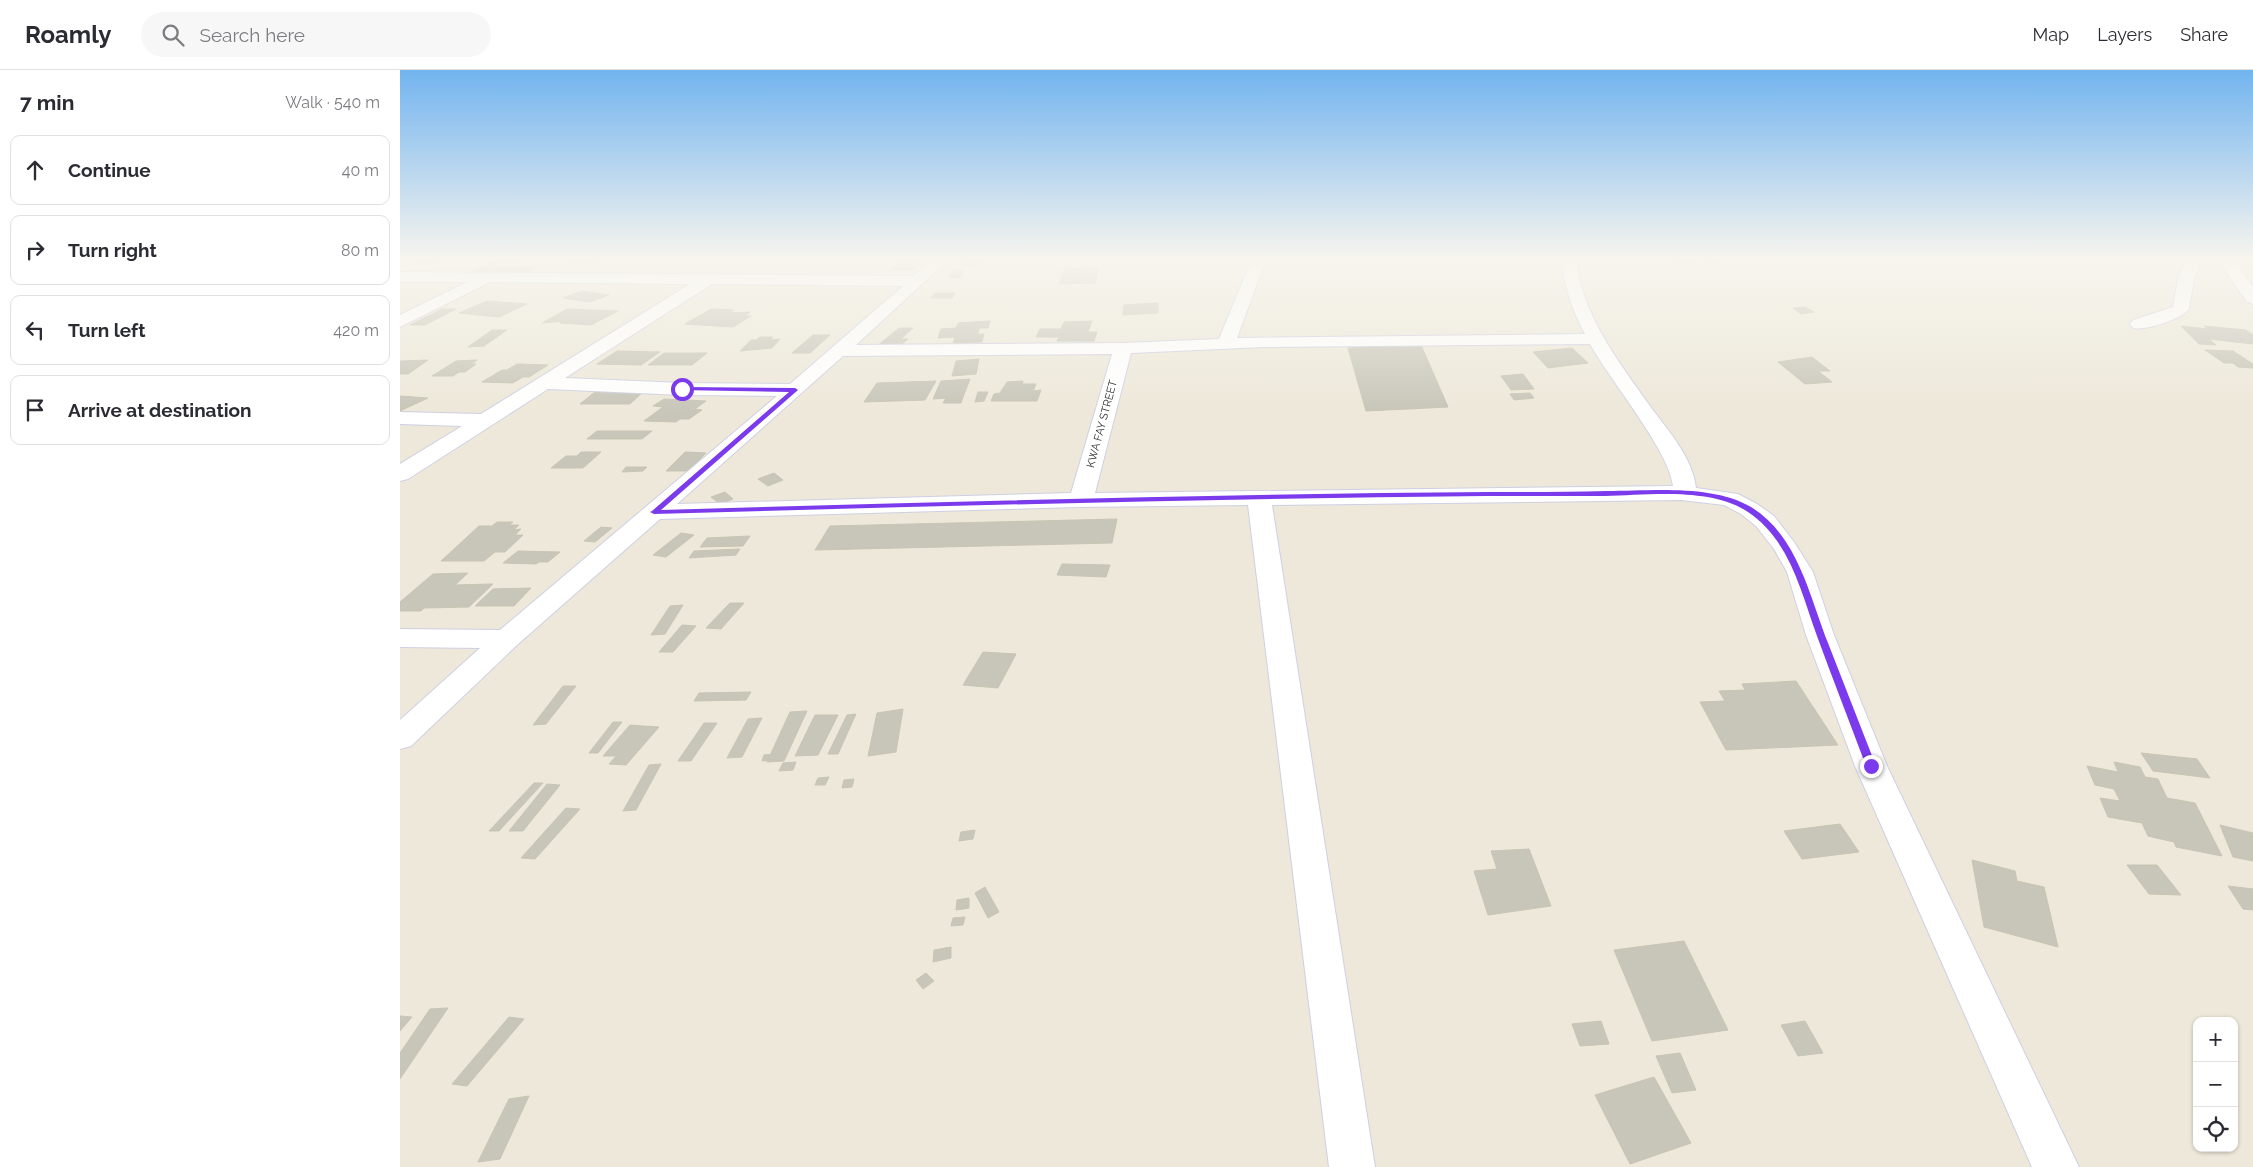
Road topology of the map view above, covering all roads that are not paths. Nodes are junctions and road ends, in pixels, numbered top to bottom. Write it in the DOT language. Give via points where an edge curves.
graph roads {
  1 [pos="424,310"];
  2 [pos="659,310"];
  3 [pos="883,310"];
  4 [pos="1239,310"];
  5 [pos="1581,310"];
  6 [pos="2179,310"];
  7 [pos="400,322"];
  8 [pos="2139,324"];
  9 [pos="1596,338"];
  10 [pos="1226,343"];
  11 [pos="1123,348"];
  12 [pos="839,351"];
  13 [pos="543,383"];
  14 [pos="795,390"];
  15 [pos="400,418"];
  16 [pos="484,420"];
  17 [pos="400,474"];
  18 [pos="1681,493"];
  19 [pos="1259,499"];
  20 [pos="1081,500"];
  21 [pos="654,512"];
  22 [pos="400,638"];
  23 [pos="507,639"];
  24 [pos="400,738"];
  25 [pos="1352,1167"];
  26 [pos="2056,1167"];
  1 -- 7 [label="street"];
  2 -- 13 [label="street"];
  3 -- 12 [label="street"];
  4 -- 10 [label="street"];
  5 -- 9 [label="street"];
  6 -- 8 [label="street"];
  9 -- 10 [label="street"];
  9 -- 18 [label="street" via="1669,449 1685,481 1685,489"];
  10 -- 11 [label="street"];
  11 -- 12 [label="street"];
  11 -- 20 [label="street, KWA FAY STREET"];
  12 -- 14 [label="street"];
  13 -- 14 [label="street"];
  13 -- 16 [label="street"];
  14 -- 21 [label="street"];
  15 -- 16 [label="street"];
  16 -- 17 [label="street"];
  18 -- 19 [label="street"];
  18 -- 26 [label="street" via="1730,499 1749,509 1766,521 1800,572 1820,635 1871,766"];
  19 -- 20 [label="street"];
  19 -- 25 [label="street"];
  20 -- 21 [label="street"];
  21 -- 23 [label="street"];
  22 -- 23 [label="street"];
  23 -- 24 [label="street"];
}
